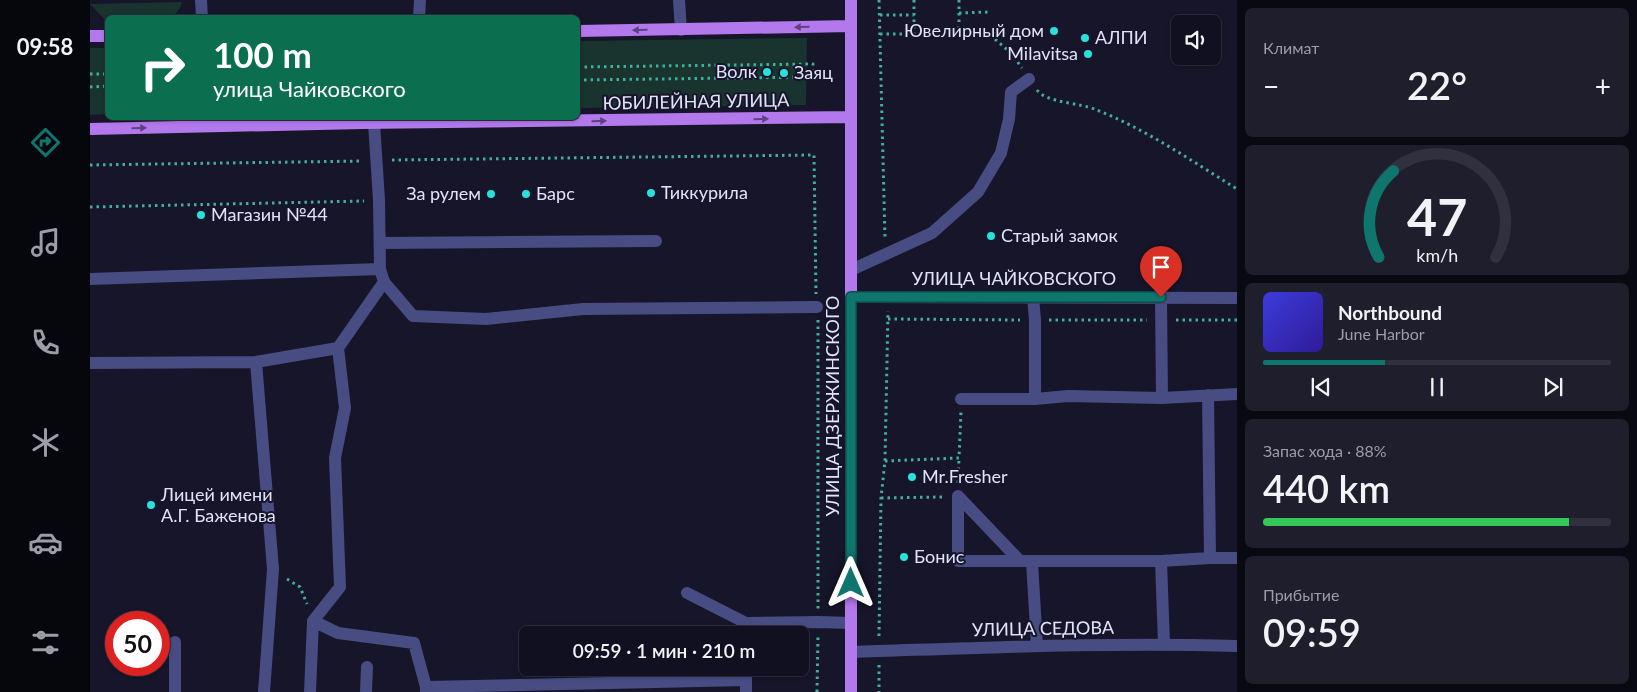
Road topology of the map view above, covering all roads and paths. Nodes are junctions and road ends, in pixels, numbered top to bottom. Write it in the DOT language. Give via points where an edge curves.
graph roads {
  1 [pos="202,0"];
  2 [pos="420,0"];
  3 [pos="679,0"];
  4 [pos="851,0"];
  5 [pos="879,0"];
  6 [pos="914,0"];
  7 [pos="958,0"];
  8 [pos="989,12"];
  9 [pos="959,13"];
  10 [pos="914,14"];
  11 [pos="202,15"];
  12 [pos="419,15"];
  13 [pos="880,15"];
  14 [pos="851,26"];
  15 [pos="580,30"];
  16 [pos="681,30"];
  17 [pos="880,34"];
  18 [pos="914,34"];
  19 [pos="959,34"];
  20 [pos="90,36"];
  21 [pos="105,36"];
  22 [pos="580,67"];
  23 [pos="90,74"];
  24 [pos="105,74"];
  25 [pos="1029,79"];
  26 [pos="580,80"];
  27 [pos="90,86"];
  28 [pos="105,86"];
  29 [pos="852,117"];
  30 [pos="374,123"];
  31 [pos="90,129"];
  32 [pos="377,161"];
  33 [pos="90,164"];
  34 [pos="1237,189"];
  35 [pos="379,200"];
  36 [pos="90,207"];
  37 [pos="656,241"];
  38 [pos="380,243"];
  39 [pos="885,254"];
  40 [pos="380,269"];
  41 [pos="851,270"];
  42 [pos="90,279"];
  43 [pos="384,282"];
  44 [pos="887,296"];
  45 [pos="851,297"];
  46 [pos="1033,297"];
  47 [pos="1161,297"];
  48 [pos="1237,298"];
  49 [pos="817,307"];
  50 [pos="888,319"];
  51 [pos="1034,320"];
  52 [pos="1160,320"];
  53 [pos="1237,320"];
  54 [pos="338,348"];
  55 [pos="256,362"];
  56 [pos="90,364"];
  57 [pos="1237,394"];
  58 [pos="1208,396"];
  59 [pos="1162,398"];
  60 [pos="961,399"];
  61 [pos="1035,399"];
  62 [pos="959,458"];
  63 [pos="885,461"];
  64 [pos="958,496"];
  65 [pos="881,498"];
  66 [pos="1210,558"];
  67 [pos="1237,558"];
  68 [pos="1161,561"];
  69 [pos="1026,562"];
  70 [pos="273,569"];
  71 [pos="687,593"];
  72 [pos="313,621"];
  73 [pos="818,622"];
  74 [pos="851,623"];
  75 [pos="741,626"];
  76 [pos="777,626"];
  77 [pos="175,642"];
  78 [pos="1164,644"];
  79 [pos="1037,646"];
  80 [pos="1237,646"];
  81 [pos="879,651"];
  82 [pos="851,652"];
  83 [pos="367,667"];
  84 [pos="746,680"];
  85 [pos="426,690"];
  86 [pos="175,692"];
  87 [pos="264,692"];
  88 [pos="310,692"];
  89 [pos="366,692"];
  90 [pos="817,692"];
  91 [pos="851,692"];
  92 [pos="879,692"];
  1 -- 11 [label="street"];
  2 -- 12 [label="street"];
  3 -- 16 [label="street"];
  4 -- 14 [label="main road, УЛИЦА ДЗЕРЖИНСКОГО"];
  5 -- 13 [label="path"];
  6 -- 10 [label="path"];
  7 -- 9 [label="path"];
  8 -- 9 [label="path"];
  9 -- 19 [label="path"];
  10 -- 13 [label="path"];
  10 -- 18 [label="path"];
  13 -- 17 [label="path"];
  14 -- 16 [label="main road, one-way"];
  14 -- 29 [label="main road, УЛИЦА ДЗЕРЖИНСКОГО"];
  16 -- 15 [label="main road, one-way"];
  17 -- 18 [label="path"];
  17 -- 39 [label="path"];
  18 -- 19 [label="path"];
  19 -- 25 [label="path" via="989,34 1011,53"];
  20 -- 21 [label="main road"];
  22 -- 26 [label="path" via="813,64 813,78"];
  23 -- 24 [label="path"];
  25 -- 34 [label="path" via="1040,93 1053,100 1096,109 1143,132"];
  25 -- 39 [label="street" via="1011,92 1001,153 978,192 932,233"];
  27 -- 28 [label="path"];
  30 -- 29 [label="main road, ЮБИЛЕЙНАЯ УЛИЦА, one-way"];
  29 -- 41 [label="main road, УЛИЦА ДЗЕРЖИНСКОГО"];
  31 -- 30 [label="main road, ЮБИЛЕЙНАЯ УЛИЦА, one-way"];
  30 -- 32 [label="street"];
  32 -- 33 [label="path"];
  32 -- 35 [label="street"];
  32 -- 49 [label="path" via="814,155"];
  35 -- 36 [label="path"];
  35 -- 38 [label="street"];
  37 -- 38 [label="street"];
  38 -- 40 [label="street"];
  39 -- 41 [label="street"];
  40 -- 42 [label="street"];
  40 -- 43 [label="street"];
  41 -- 45 [label="main road, УЛИЦА ДЗЕРЖИНСКОГО"];
  43 -- 49 [label="street" via="413,316 486,319 584,309"];
  43 -- 54 [label="street"];
  44 -- 45 [label="street, УЛИЦА ЧАЙКОВСКОГО"];
  44 -- 46 [label="street, УЛИЦА ЧАЙКОВСКОГО"];
  44 -- 50 [label="path"];
  45 -- 74 [label="main road, УЛИЦА ДЗЕРЖИНСКОГО"];
  46 -- 47 [label="street, УЛИЦА ЧАЙКОВСКОГО"];
  46 -- 51 [label="street"];
  47 -- 48 [label="street, УЛИЦА ЧАЙКОВСКОГО"];
  47 -- 52 [label="street"];
  49 -- 73 [label="path"];
  50 -- 51 [label="path"];
  50 -- 63 [label="path"];
  51 -- 52 [label="path"];
  51 -- 61 [label="street"];
  52 -- 53 [label="path"];
  52 -- 59 [label="street"];
  54 -- 55 [label="street"];
  54 -- 72 [label="street" via="346,408 335,458 340,587"];
  55 -- 56 [label="street"];
  55 -- 70 [label="street"];
  57 -- 58 [label="street"];
  58 -- 59 [label="street"];
  58 -- 66 [label="street"];
  59 -- 61 [label="street" via="1068,396"];
  60 -- 61 [label="street"];
  60 -- 62 [label="path"];
  62 -- 63 [label="path"];
  62 -- 64 [label="path"];
  63 -- 65 [label="path"];
  64 -- 65 [label="path"];
  64 -- 69 [label="street"];
  64 -- 69 [label="street" via="958,561"];
  65 -- 81 [label="path"];
  66 -- 67 [label="street"];
  66 -- 68 [label="street"];
  68 -- 69 [label="street"];
  68 -- 78 [label="street"];
  69 -- 79 [label="street"];
  70 -- 72 [label="path" via="300,587"];
  70 -- 87 [label="street"];
  71 -- 75 [label="street"];
  72 -- 85 [label="street" via="338,633 414,644"];
  72 -- 88 [label="street"];
  73 -- 74 [label="street"];
  73 -- 76 [label="street"];
  73 -- 90 [label="path"];
  74 -- 82 [label="main road, УЛИЦА ДЗЕРЖИНСКОГО"];
  77 -- 86 [label="street"];
  78 -- 79 [label="street, УЛИЦА СЕДОВА"];
  78 -- 80 [label="street, УЛИЦА СЕДОВА"];
  79 -- 81 [label="street, УЛИЦА СЕДОВА"];
  81 -- 82 [label="street, УЛИЦА СЕДОВА"];
  81 -- 92 [label="path"];
  82 -- 91 [label="main road, УЛИЦА ДЗЕРЖИНСКОГО"];
  83 -- 89 [label="street"];
  84 -- 85 [label="street"];
}
